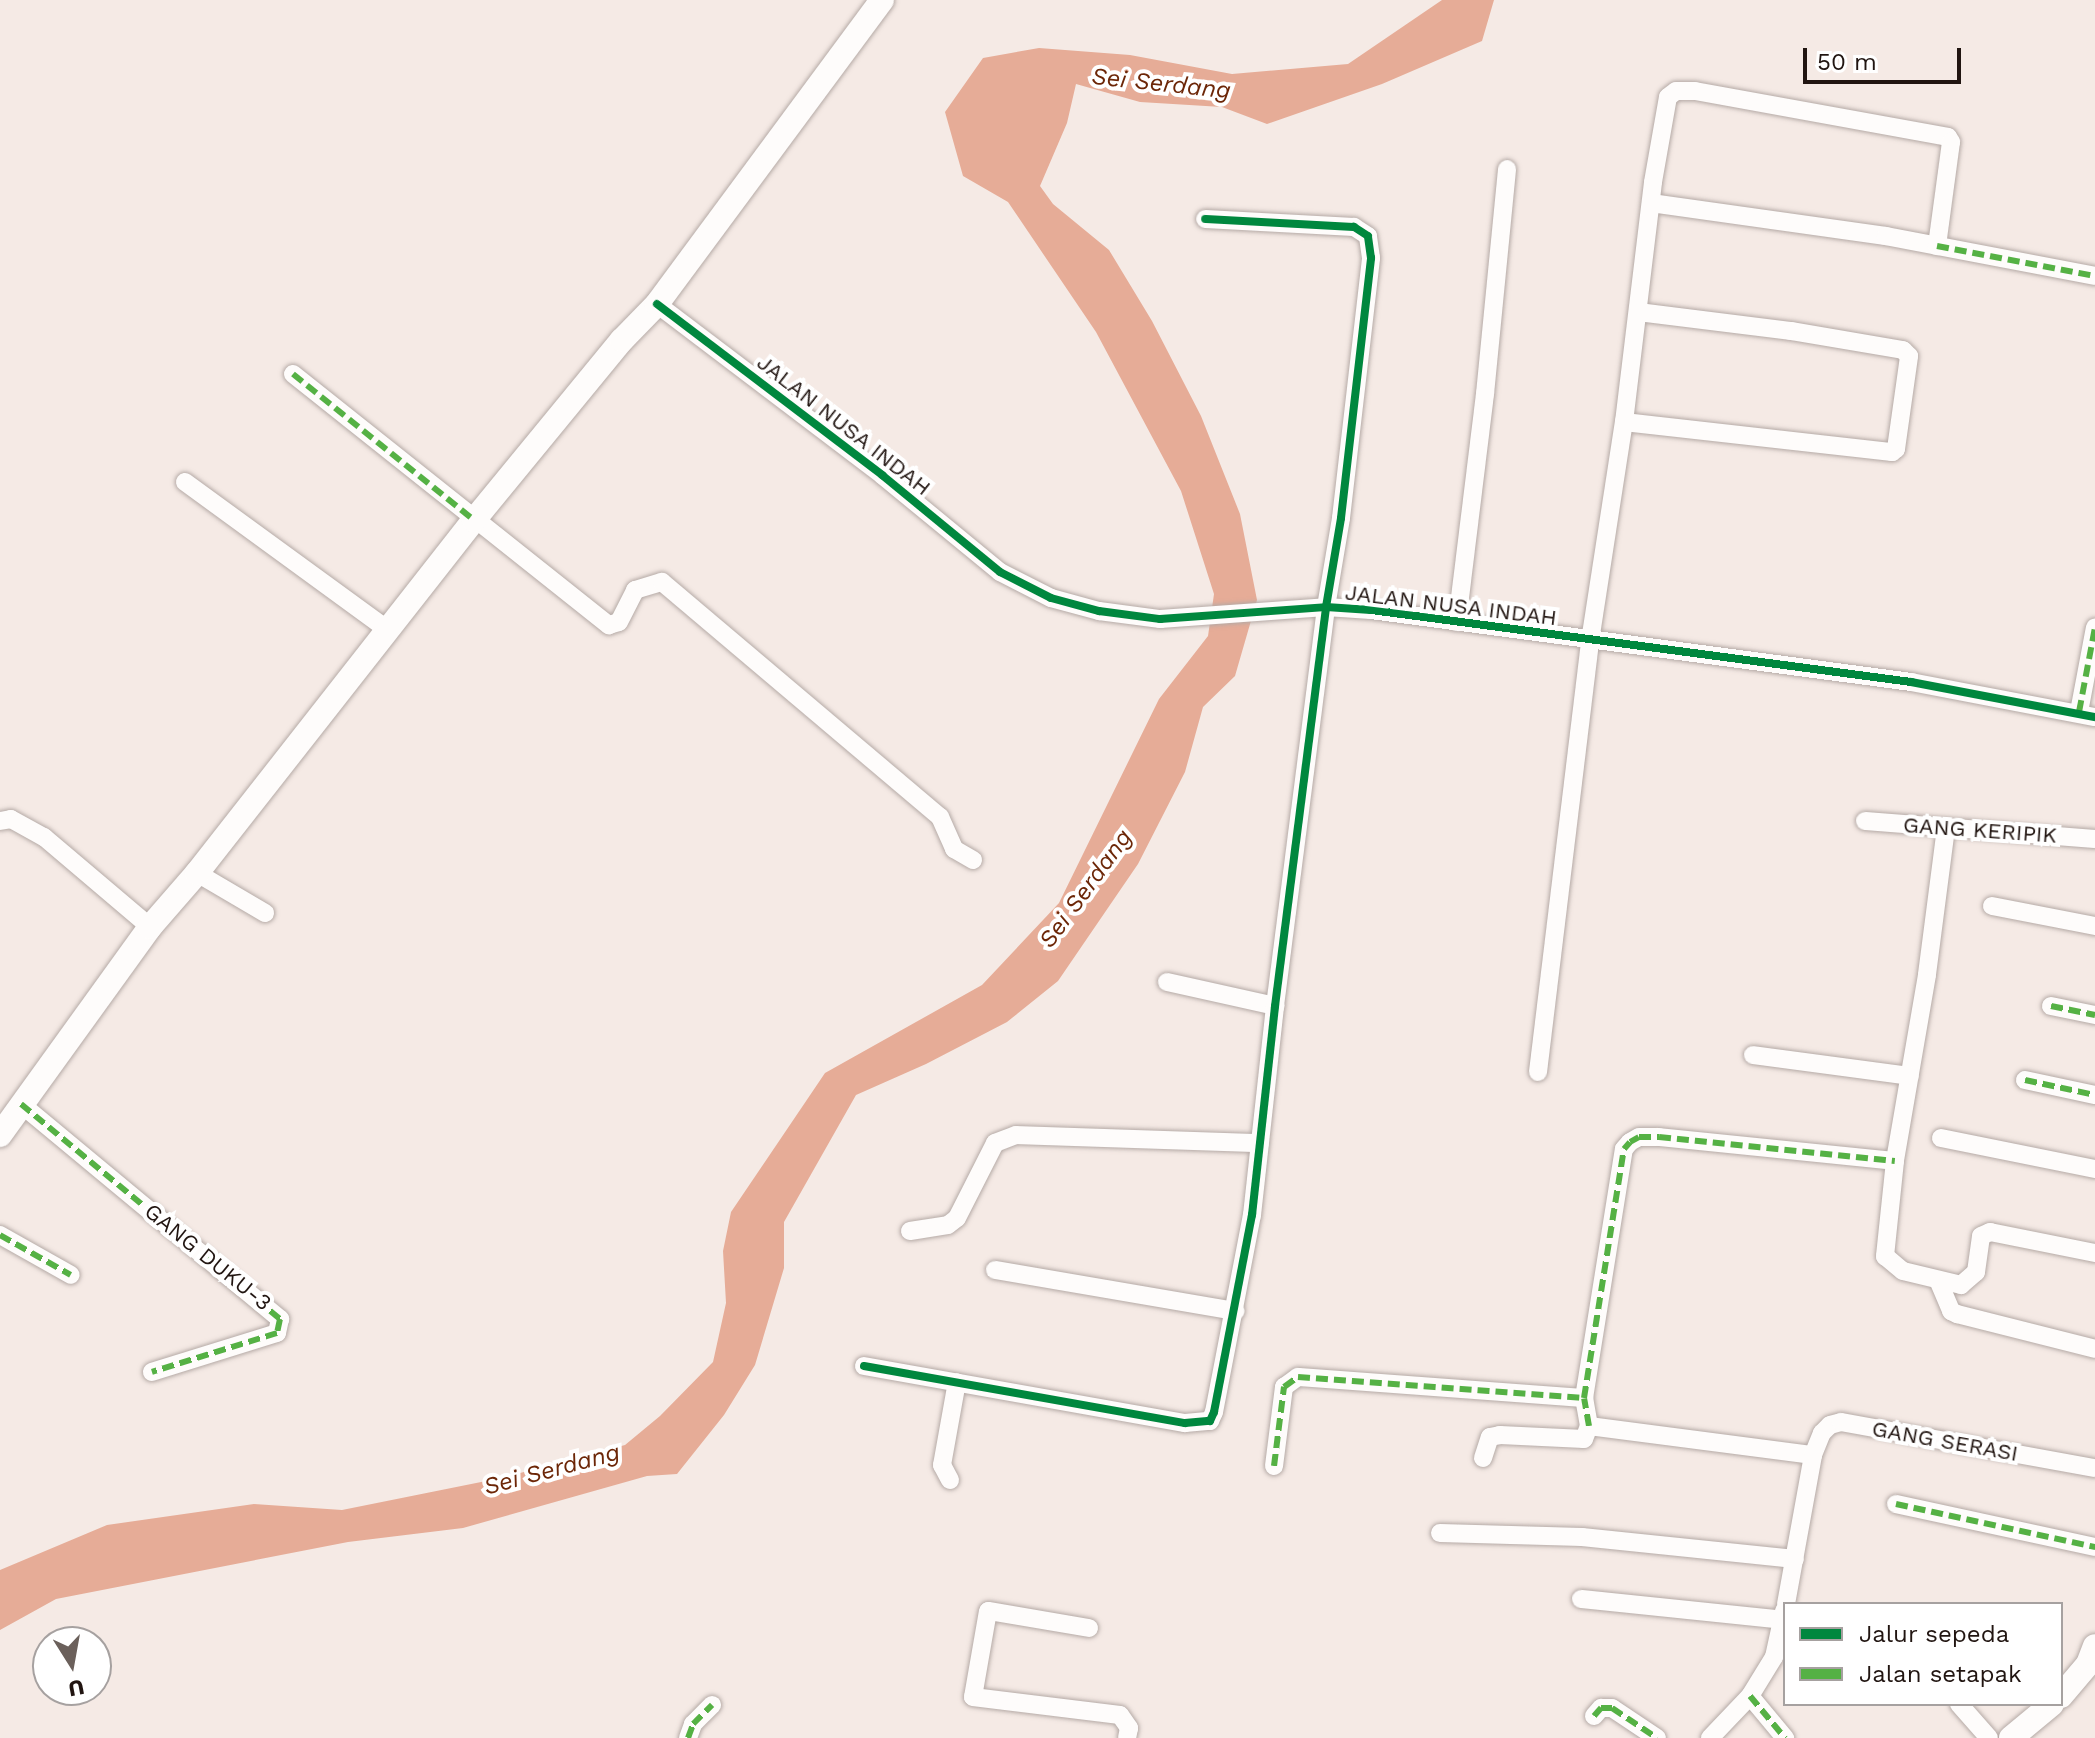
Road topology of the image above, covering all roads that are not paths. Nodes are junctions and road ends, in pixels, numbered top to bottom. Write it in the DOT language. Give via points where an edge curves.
graph roads {
  1 [pos="882,0"];
  2 [pos="1507,169"];
  3 [pos="1651,203"];
  4 [pos="1205,219"];
  5 [pos="1937,246"];
  6 [pos="2095,276"];
  7 [pos="657,304"];
  8 [pos="1639,312"];
  9 [pos="293,374"];
  10 [pos="1624,422"];
  11 [pos="185,482"];
  12 [pos="474,520"];
  13 [pos="1326,607"];
  14 [pos="1457,622"];
  15 [pos="2095,627"];
  16 [pos="388,630"];
  17 [pos="1590,641"];
  18 [pos="2087,714"];
  19 [pos="0,821"];
  20 [pos="1865,821"];
  21 [pos="1946,828"];
  22 [pos="2095,839"];
  23 [pos="973,860"];
  24 [pos="197,873"];
  25 [pos="1992,906"];
  26 [pos="265,913"];
  27 [pos="2095,926"];
  28 [pos="150,927"];
  29 [pos="1167,982"];
  30 [pos="1275,1006"];
  31 [pos="2051,1006"];
  32 [pos="2095,1015"];
  33 [pos="1753,1055"];
  34 [pos="1538,1072"];
  35 [pos="1910,1076"];
  36 [pos="2025,1080"];
  37 [pos="2095,1095"];
  38 [pos="21,1104"];
  39 [pos="0,1135"];
  40 [pos="1941,1138"];
  41 [pos="1260,1143"];
  42 [pos="1895,1161"];
  43 [pos="2095,1169"];
  44 [pos="910,1231"];
  45 [pos="0,1235"];
  46 [pos="2095,1253"];
  47 [pos="995,1270"];
  48 [pos="71,1275"];
  49 [pos="1938,1280"];
  50 [pos="1236,1311"];
  51 [pos="2095,1349"];
  52 [pos="864,1366"];
  53 [pos="152,1372"];
  54 [pos="957,1382"];
  55 [pos="1584,1398"];
  56 [pos="1589,1426"];
  57 [pos="1813,1455"];
  58 [pos="1483,1458"];
  59 [pos="1274,1466"];
  60 [pos="2095,1468"];
  61 [pos="950,1480"];
  62 [pos="1896,1504"];
  63 [pos="1440,1533"];
  64 [pos="2095,1547"];
  65 [pos="1795,1559"];
  66 [pos="1581,1599"];
  67 [pos="1787,1602"];
  68 [pos="1783,1611"];
  69 [pos="1783,1619"];
  70 [pos="1089,1628"];
  71 [pos="2095,1646"];
  72 [pos="2063,1694"];
  73 [pos="1750,1696"];
  74 [pos="712,1705"];
  75 [pos="1961,1706"];
  76 [pos="2050,1706"];
  77 [pos="1594,1716"];
  78 [pos="688,1738"];
  79 [pos="1127,1738"];
  80 [pos="1657,1738"];
  81 [pos="1710,1738"];
  82 [pos="1785,1738"];
  83 [pos="1989,1738"];
  84 [pos="2011,1738"];
  1 -- 7 [label="street"];
  2 -- 14 [label="street"];
  3 -- 5 [label="street"];
  3 -- 5 [label="street" via="1668,97 1676,91 1695,91 1948,137"];
  3 -- 8 [label="street"];
  4 -- 13 [label="street" via="1354,227 1368,236 1371,258"];
  5 -- 6 [label="street"];
  7 -- 12 [label="street"];
  7 -- 13 [label="street, JALAN NUSA INDAH" via="1000,572 1051,598 1160,619"];
  8 -- 10 [label="street"];
  8 -- 10 [label="street" via="1791,331 1903,350 1909,356 1892,452"];
  9 -- 12 [label="street"];
  10 -- 17 [label="street"];
  11 -- 16 [label="street"];
  12 -- 16 [label="street"];
  12 -- 23 [label="street" via="609,625 619,622 635,590 662,582 940,817 954,849"];
  13 -- 14 [label="street, JALAN NUSA INDAH"];
  13 -- 30 [label="street"];
  14 -- 17 [label="street, JALAN NUSA INDAH"];
  15 -- 18 [label="street"];
  16 -- 24 [label="street"];
  17 -- 18 [label="street, JALAN NUSA INDAH" via="1911,682"];
  17 -- 34 [label="street"];
  19 -- 28 [label="street" via="11,819 44,837"];
  20 -- 21 [label="street, GANG KERIPIK"];
  21 -- 22 [label="street, GANG KERIPIK"];
  21 -- 35 [label="street"];
  24 -- 26 [label="street"];
  24 -- 28 [label="street"];
  25 -- 27 [label="street"];
  28 -- 38 [label="street"];
  29 -- 30 [label="street"];
  30 -- 41 [label="street"];
  31 -- 32 [label="street"];
  33 -- 35 [label="street"];
  35 -- 42 [label="street"];
  36 -- 37 [label="street"];
  38 -- 39 [label="street"];
  38 -- 53 [label="street, GANG DUKU-3" via="280,1319 277,1333"];
  40 -- 43 [label="street"];
  41 -- 44 [label="street" via="1016,1135 995,1143 957,1218 948,1225"];
  41 -- 50 [label="street"];
  42 -- 49 [label="street" via="1885,1256 1903,1271"];
  42 -- 55 [label="street" via="1659,1137 1630,1142 1624,1149"];
  45 -- 48 [label="street"];
  46 -- 49 [label="street" via="1990,1232 1981,1236 1970,1280 1961,1285"];
  47 -- 50 [label="street"];
  49 -- 51 [label="street" via="1957,1314"];
  50 -- 54 [label="street" via="1210,1421 1185,1423"];
  52 -- 54 [label="street"];
  54 -- 61 [label="street" via="942,1465"];
  55 -- 56 [label="street"];
  55 -- 59 [label="street" via="1298,1377 1284,1387"];
  56 -- 57 [label="street"];
  56 -- 58 [label="street" via="1579,1441 1490,1437"];
  57 -- 60 [label="street, GANG SERASI" via="1825,1429 1841,1422"];
  57 -- 65 [label="street"];
  62 -- 64 [label="street"];
  63 -- 65 [label="street" via="1582,1537"];
  65 -- 67 [label="street"];
  66 -- 68 [label="street"];
  69 -- 73 [label="street" via="1774,1657"];
  70 -- 79 [label="street" via="988,1611 973,1697 1120,1715 1129,1728"];
  71 -- 72 [label="street" via="2088,1664"];
  73 -- 81 [label="street"];
  73 -- 82 [label="street"];
  74 -- 78 [label="street" via="693,1724"];
  75 -- 83 [label="street"];
  76 -- 84 [label="street"];
  77 -- 80 [label="street" via="1601,1708 1612,1708"];
}
